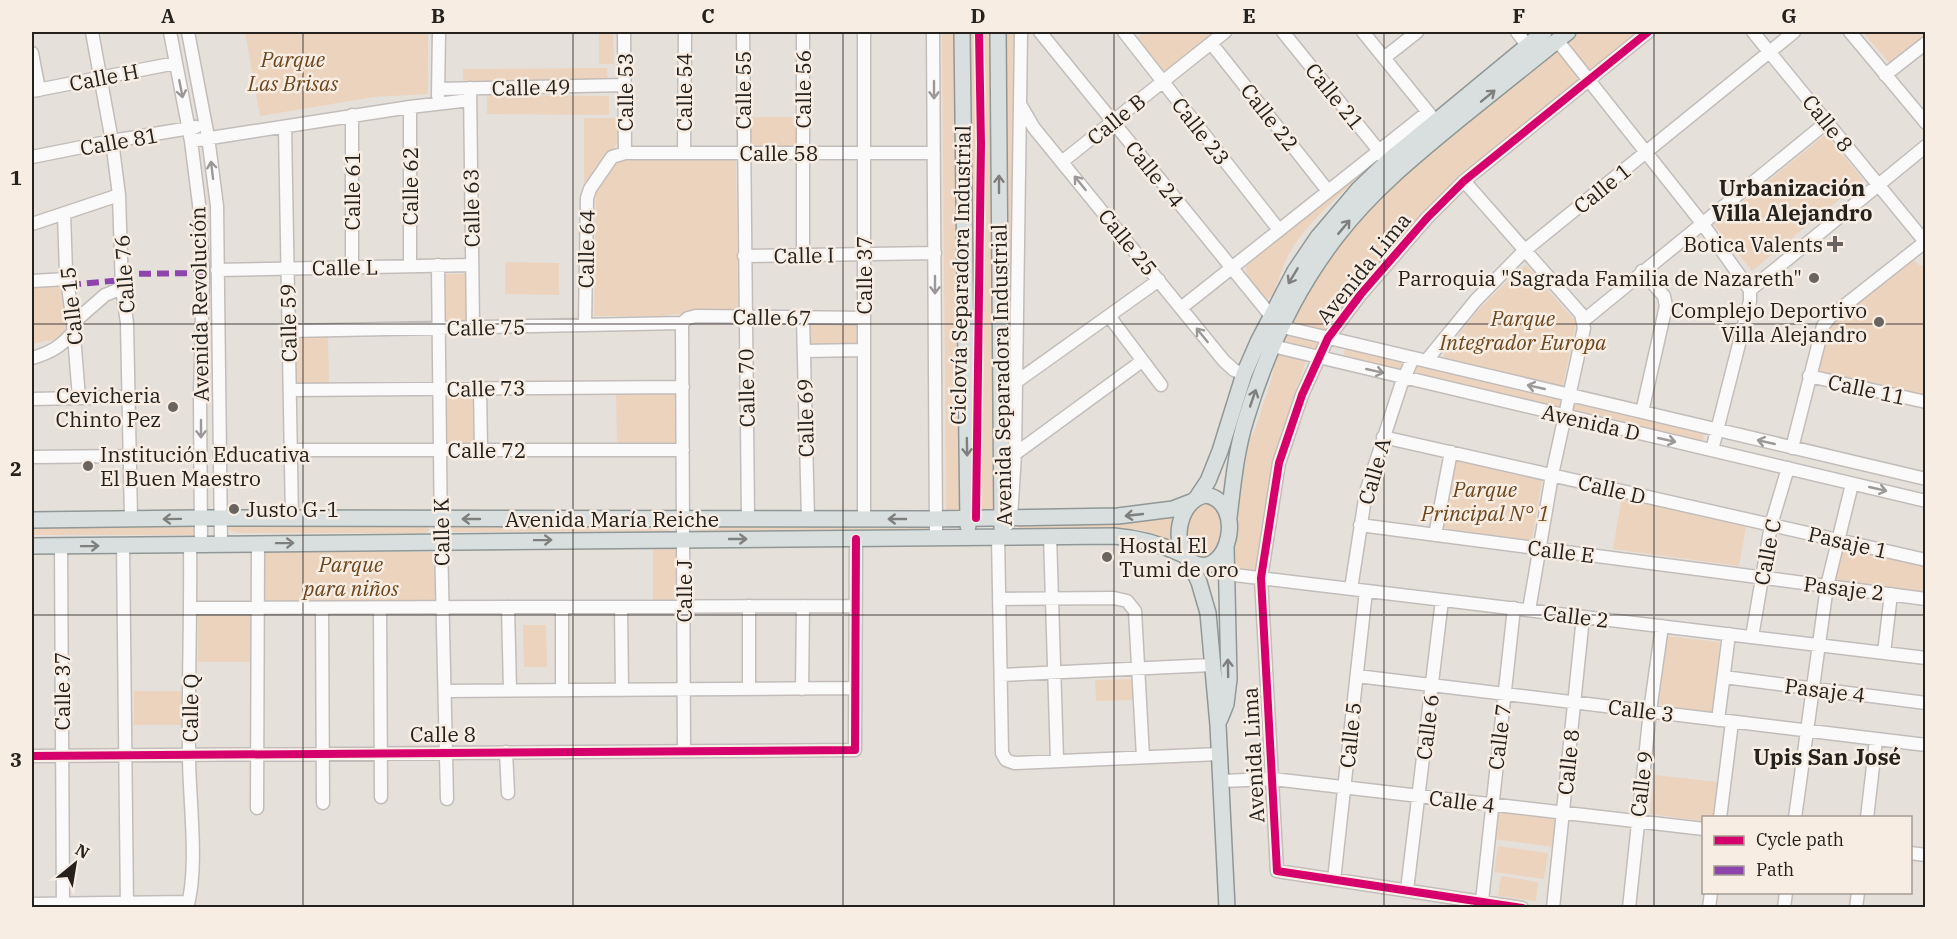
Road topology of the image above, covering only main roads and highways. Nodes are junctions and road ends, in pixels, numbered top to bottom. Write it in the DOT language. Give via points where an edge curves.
graph roads {
  1 [pos="962,32"];
  2 [pos="998,32"];
  3 [pos="1544,32"];
  4 [pos="1563,36"];
  5 [pos="1273,322"];
  6 [pos="1265,344"];
  7 [pos="1195,499"];
  8 [pos="1228,517"];
  9 [pos="968,518"];
  10 [pos="1007,518"];
  11 [pos="32,520"];
  12 [pos="968,537"];
  13 [pos="1000,537"];
  14 [pos="1227,542"];
  15 [pos="32,546"];
  16 [pos="1187,558"];
  17 [pos="1218,725"];
  18 [pos="1227,908"];
  1 -- 9 [label="main road, Avenida Separadora Industrial, one-way"];
  10 -- 2 [label="main road, Avenida Separadora Industrial, one-way"];
  3 -- 5 [label="main road, Avenida Lima, one-way" via="1384,156 1295,271"];
  5 -- 4 [label="main road, Avenida Lima, one-way" via="1370,197 1425,147"];
  5 -- 6 [label="main road, Avenida Lima"];
  6 -- 7 [label="main road, Avenida Lima" via="1244,374 1220,451"];
  8 -- 6 [label="main road, Avenida Lima, one-way" via="1237,455"];
  7 -- 8 [label="main road" via="1214,496 1222,501"];
  7 -- 10 [label="main road, Avenida María Reiche, one-way" via="1173,509 1118,516"];
  7 -- 16 [label="main road" via="1180,522 1181,547"];
  8 -- 14 [label="main road"];
  9 -- 10 [label="main road, Avenida María Reiche"];
  9 -- 11 [label="main road, Avenida María Reiche, one-way"];
  9 -- 12 [label="main road, Avenida Separadora Industrial"];
  10 -- 13 [label="main road, Avenida Separadora Industrial"];
  12 -- 13 [label="main road, Avenida María Reiche"];
  15 -- 12 [label="main road, Avenida María Reiche, one-way"];
  13 -- 16 [label="main road, Avenida María Reiche" via="1139,538 1159,543"];
  14 -- 16 [label="main road" via="1214,563 1197,565"];
  17 -- 14 [label="main road, Avenida Lima, one-way" via="1226,704 1228,679"];
  16 -- 17 [label="main road, Avenida Lima" via="1206,606"];
  17 -- 18 [label="main road, Avenida Lima"];
}
